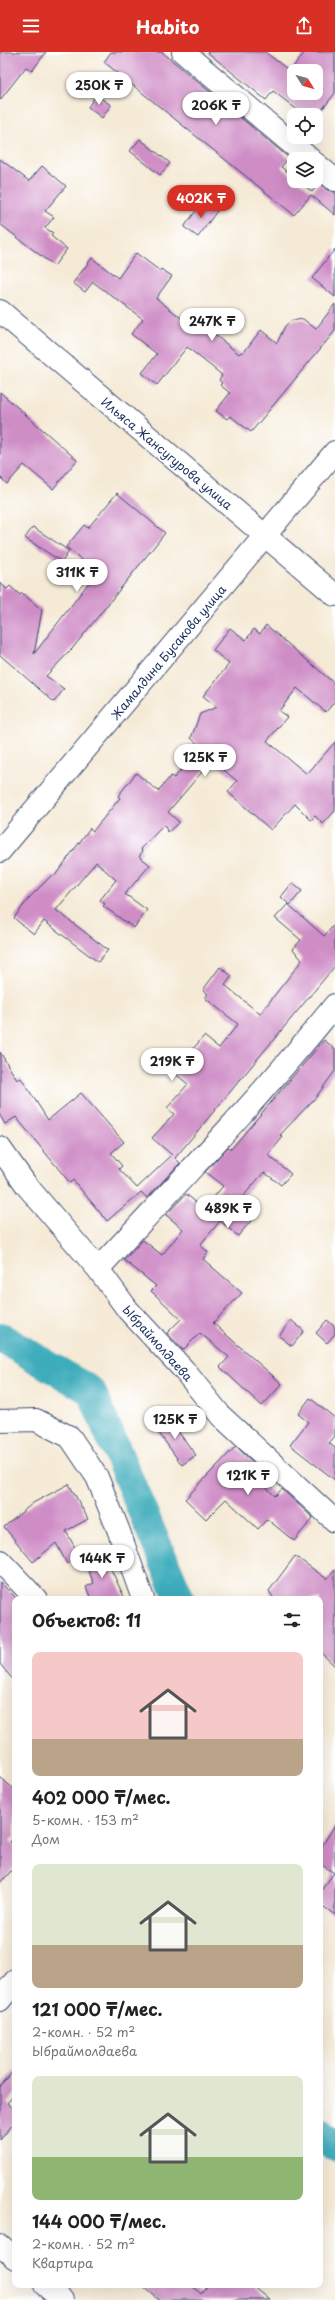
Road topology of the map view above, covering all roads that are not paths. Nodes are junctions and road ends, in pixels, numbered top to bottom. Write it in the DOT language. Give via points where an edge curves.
graph roads {
  1 [pos="183,52"];
  2 [pos="302,152"];
  3 [pos="323,170"];
  4 [pos="335,180"];
  5 [pos="0,311"];
  6 [pos="335,452"];
  7 [pos="265,536"];
  8 [pos="335,595"];
  9 [pos="0,851"];
  10 [pos="335,1005"];
  11 [pos="0,1148"];
  12 [pos="98,1269"];
  13 [pos="0,1421"];
  14 [pos="335,1521"];
  15 [pos="0,1562"];
  16 [pos="33,1596"];
  17 [pos="142,1596"];
  18 [pos="12,1985"];
  19 [pos="0,2000"];
  20 [pos="0,2245"];
  21 [pos="12,2255"];
  22 [pos="48,2288"];
  23 [pos="62,2300"];
  1 -- 2 [label="street"];
  3 -- 4 [label="street"];
  5 -- 7 [label="street, Ильяса Жансугурова улица"];
  6 -- 7 [label="street, Жамалдина Бусакова улица"];
  7 -- 8 [label="street, Ильяса Жансугурова улица"];
  7 -- 9 [label="street, Жамалдина Бусакова улица"];
  10 -- 12 [label="street" via="307,1040 186,1175"];
  11 -- 12 [label="street, Ыбраймолдаева" via="27,1186"];
  12 -- 14 [label="street, Ыбраймолдаева" via="128,1310 183,1369 221,1416"];
  13 -- 17 [label="street" via="36,1420 70,1437 97,1477"];
  15 -- 16 [label="street"];
  18 -- 19 [label="street"];
  20 -- 21 [label="street"];
  22 -- 23 [label="street"];
}
